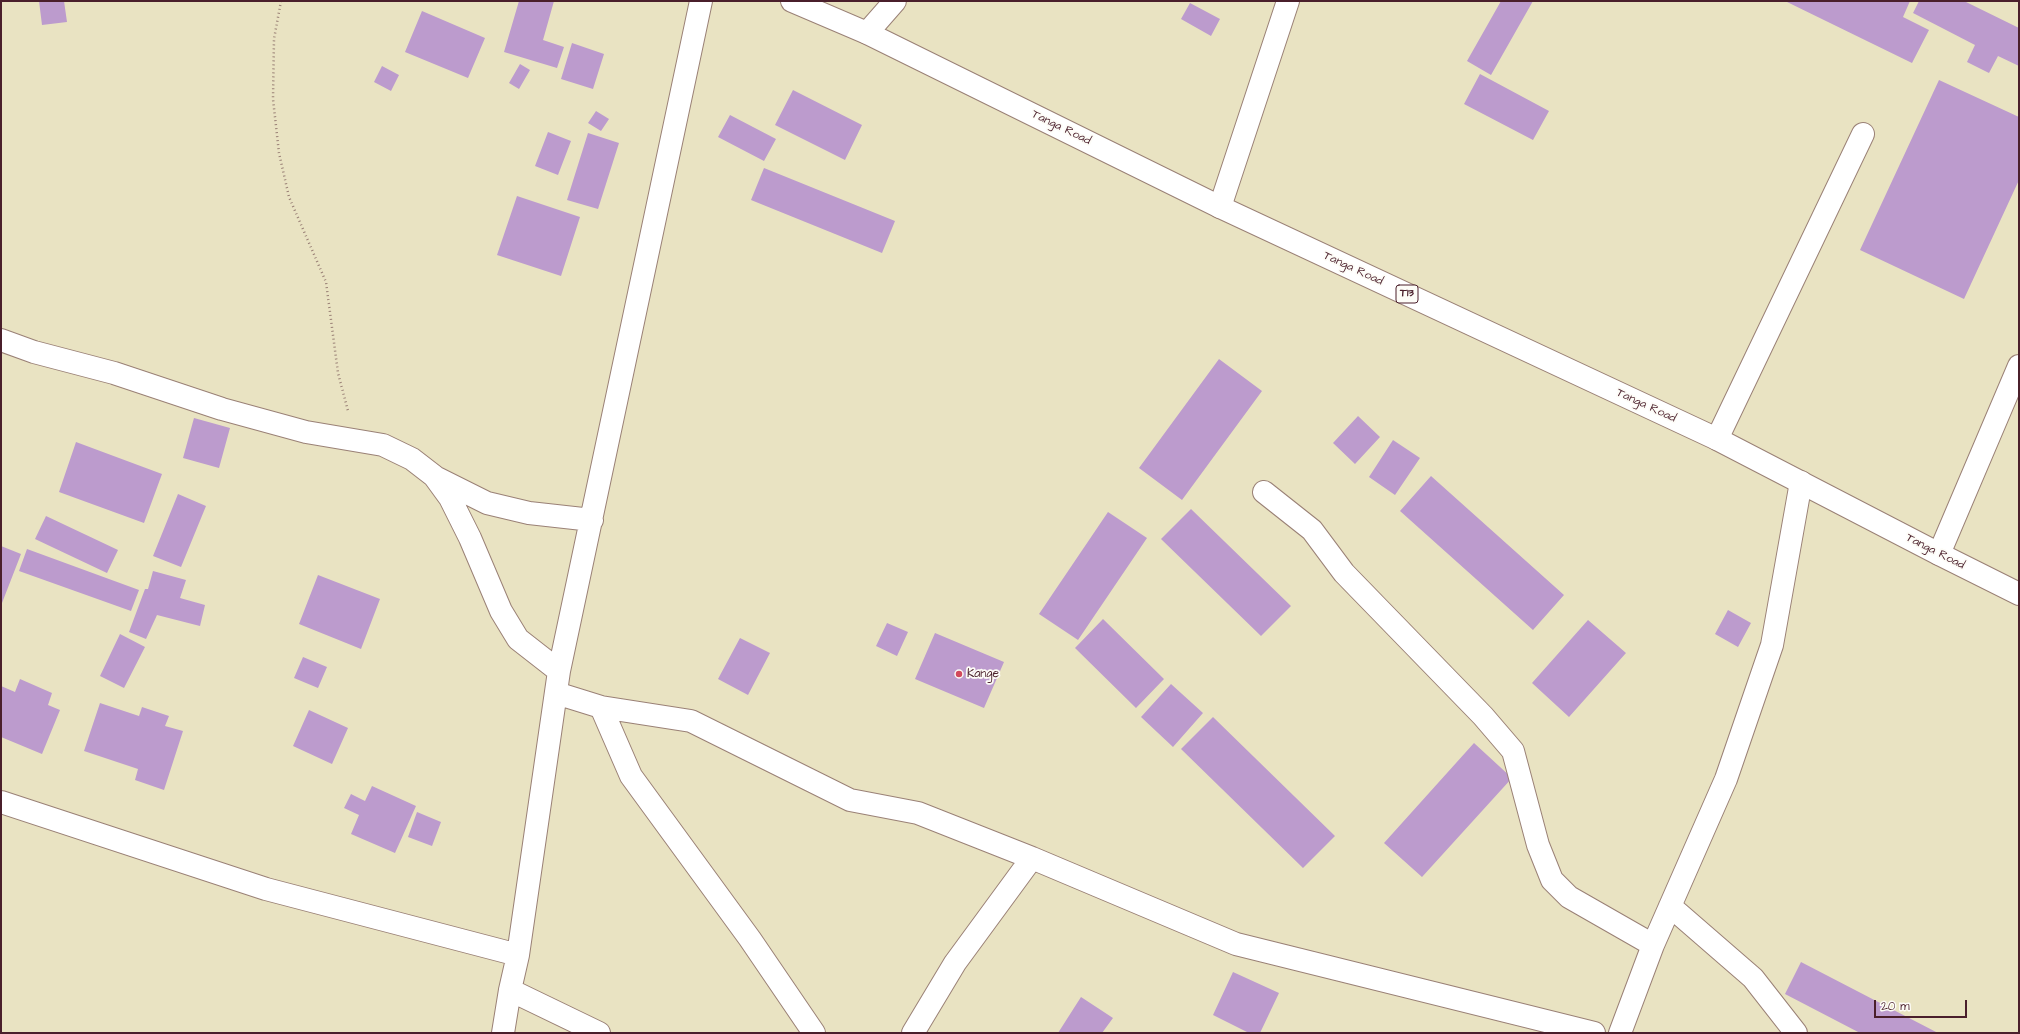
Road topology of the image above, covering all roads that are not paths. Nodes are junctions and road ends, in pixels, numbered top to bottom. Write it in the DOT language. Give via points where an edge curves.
graph roads {
  1 [pos="701,1"];
  2 [pos="792,1"];
  3 [pos="895,1"];
  4 [pos="1288,1"];
  5 [pos="867,32"];
  6 [pos="1863,134"];
  7 [pos="1220,207"];
  8 [pos="1,340"];
  9 [pos="2019,366"];
  10 [pos="1717,439"];
  11 [pos="434,476"];
  12 [pos="1801,482"];
  13 [pos="1264,492"];
  14 [pos="592,520"];
  15 [pos="1939,554"];
  16 [pos="2019,594"];
  17 [pos="559,671"];
  18 [pos="556,693"];
  19 [pos="601,707"];
  20 [pos="1,802"];
  21 [pos="1032,858"];
  22 [pos="1670,906"];
  23 [pos="1654,946"];
  24 [pos="518,955"];
  25 [pos="510,990"];
  26 [pos="503,1033"];
  27 [pos="599,1033"];
  28 [pos="814,1033"];
  29 [pos="913,1033"];
  30 [pos="1594,1033"];
  31 [pos="1620,1033"];
  32 [pos="1796,1033"];
  1 -- 14 [label="main road"];
  2 -- 5 [label="main road, Tanga Road / T13"];
  3 -- 5 [label="main road"];
  4 -- 7 [label="main road"];
  5 -- 7 [label="main road, Tanga Road / T13"];
  6 -- 10 [label="main road"];
  7 -- 10 [label="main road, Tanga Road / T13"];
  8 -- 11 [label="main road" via="34,352 114,373 222,409 306,432 383,445 412,459"];
  9 -- 15 [label="main road"];
  10 -- 12 [label="main road, Tanga Road / T13"];
  11 -- 14 [label="main road" via="487,503 529,513"];
  11 -- 17 [label="main road" via="450,498 501,611 518,639"];
  12 -- 15 [label="main road, Tanga Road / T13"];
  12 -- 22 [label="main road" via="1772,645 1726,779"];
  13 -- 23 [label="main road" via="1312,530 1344,573 1483,716 1513,751 1538,846 1552,880 1569,897"];
  14 -- 17 [label="main road"];
  15 -- 16 [label="main road, Tanga Road / T13"];
  17 -- 18 [label="main road"];
  18 -- 19 [label="main road"];
  18 -- 24 [label="main road"];
  19 -- 21 [label="main road" via="691,721 850,800 918,813"];
  19 -- 28 [label="main road" via="631,776 750,939"];
  20 -- 24 [label="main road" via="266,889"];
  21 -- 29 [label="main road" via="955,963"];
  21 -- 30 [label="main road" via="1236,944"];
  22 -- 23 [label="main road"];
  22 -- 32 [label="main road" via="1753,978"];
  23 -- 31 [label="main road"];
  24 -- 25 [label="main road"];
  25 -- 26 [label="main road"];
  25 -- 27 [label="main road"];
}
